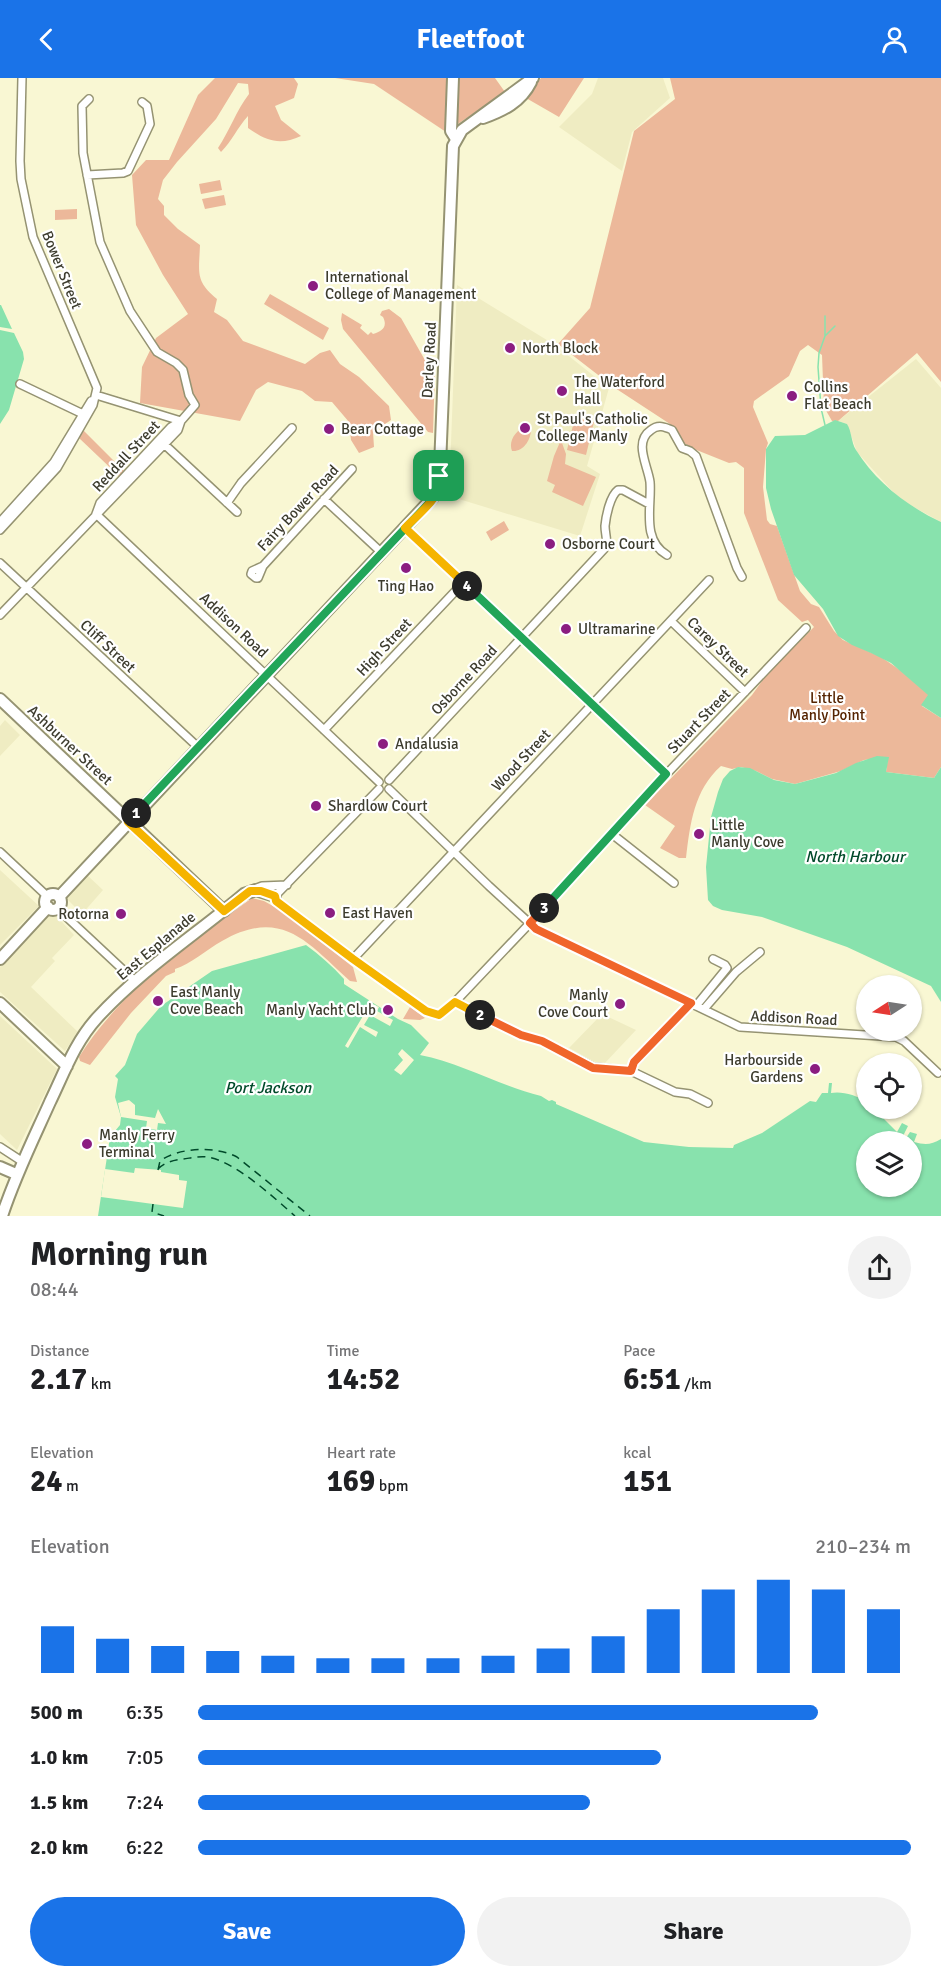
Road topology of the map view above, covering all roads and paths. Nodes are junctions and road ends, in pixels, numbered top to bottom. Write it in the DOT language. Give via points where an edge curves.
graph roads {
  1 [pos="22,78"];
  2 [pos="453,78"];
  3 [pos="532,78"];
  4 [pos="90,99"];
  5 [pos="142,102"];
  6 [pos="456,139"];
  7 [pos="87,175"];
  8 [pos="20,384"];
  9 [pos="96,395"];
  10 [pos="85,415"];
  11 [pos="181,422"];
  12 [pos="292,428"];
  13 [pos="164,444"];
  14 [pos="352,469"];
  15 [pos="324,499"];
  16 [pos="227,503"];
  17 [pos="649,504"];
  18 [pos="237,512"];
  19 [pos="96,514"];
  20 [pos="0,522"];
  21 [pos="405,528"];
  22 [pos="0,530"];
  23 [pos="382,553"];
  24 [pos="668,555"];
  25 [pos="0,563"];
  26 [pos="263,566"];
  27 [pos="742,577"];
  28 [pos="709,580"];
  29 [pos="463,583"];
  30 [pos="26,588"];
  31 [pos="0,615"];
  32 [pos="671,621"];
  33 [pos="806,628"];
  34 [pos="523,637"];
  35 [pos="266,675"];
  36 [pos="745,692"];
  37 [pos="0,699"];
  38 [pos="593,704"];
  39 [pos="324,730"];
  40 [pos="199,748"];
  41 [pos="666,774"];
  42 [pos="388,780"];
  43 [pos="379,785"];
  44 [pos="389,789"];
  45 [pos="128,822"];
  46 [pos="612,834"];
  47 [pos="0,852"];
  48 [pos="454,852"];
  49 [pos="674,883"];
  50 [pos="287,885"];
  51 [pos="250,891"];
  52 [pos="275,896"];
  53 [pos="53,902"];
  54 [pos="224,911"];
  55 [pos="530,923"];
  56 [pos="760,952"];
  57 [pos="0,959"];
  58 [pos="353,959"];
  59 [pos="713,959"];
  60 [pos="135,981"];
  61 [pos="455,1002"];
  62 [pos="0,1003"];
  63 [pos="697,1006"];
  64 [pos="67,1066"];
  65 [pos="631,1071"];
  66 [pos="938,1073"];
  67 [pos="708,1103"];
  68 [pos="0,1147"];
  69 [pos="22,1162"];
  70 [pos="0,1167"];
  71 [pos="16,1174"];
  72 [pos="2,1216"];
  1 -- 9 [label="street, Bower Street" via="21,179 33,237 96,381"];
  2 -- 6 [label="street, Darley Road" via="451,131"];
  3 -- 6 [label="street" via="462,130"];
  4 -- 7 [label="street" via="81,106"];
  5 -- 7 [label="street" via="147,106 150,124 128,171"];
  6 -- 21 [label="street, Darley Road" via="439,476 431,501"];
  7 -- 11 [label="street, Reddall Street" via="100,242 130,311 157,352 183,370 195,405"];
  8 -- 10 [label="street"];
  9 -- 10 [label="street"];
  9 -- 11 [label="street"];
  10 -- 20 [label="street" via="54,462"];
  10 -- 22 [label="street" via="52,475"];
  11 -- 13 [label="street, Reddall Street"];
  11 -- 19 [label="street, Reddall Street" via="171,427 100,503"];
  12 -- 16 [label="street" via="240,483"];
  13 -- 16 [label="street"];
  13 -- 19 [label="street, Reddall Street"];
  14 -- 15 [label="street, Fairy Bower Road"];
  15 -- 23 [label="street"];
  15 -- 26 [label="street, Fairy Bower Road"];
  16 -- 18 [label="street"];
  17 -- 24 [label="street" via="650,528 662,552"];
  17 -- 27 [label="street" via="650,482 643,443 649,431 666,427 681,448 696,456"];
  17 -- 34 [label="street, Osborne Road" via="622,490 613,494 605,526 607,546"];
  19 -- 30 [label="street, Reddall Street"];
  19 -- 35 [label="street, Addison Road"];
  21 -- 23 [label="street, Darley Road"];
  21 -- 29 [label="street"];
  23 -- 35 [label="street, Darley Road"];
  25 -- 30 [label="street, Cliff Street"];
  28 -- 32 [label="street, Wood Street"];
  29 -- 34 [label="street"];
  29 -- 39 [label="street, High Street"];
  30 -- 31 [label="street, Reddall Street"];
  30 -- 40 [label="street, Cliff Street"];
  32 -- 36 [label="street, Carey Street"];
  32 -- 38 [label="street, Wood Street"];
  33 -- 36 [label="street, Stuart Street"];
  34 -- 38 [label="street"];
  34 -- 42 [label="street, Osborne Road"];
  35 -- 39 [label="street, Addison Road"];
  35 -- 40 [label="street, Darley Road"];
  36 -- 41 [label="street, Stuart Street"];
  37 -- 45 [label="street, Ashburner Street"];
  38 -- 41 [label="street"];
  38 -- 48 [label="street, Wood Street"];
  39 -- 43 [label="street, Addison Road"];
  40 -- 45 [label="street, Darley Road"];
  41 -- 46 [label="street, Stuart Street"];
  42 -- 43 [label="street" via="383,778"];
  42 -- 44 [label="street"];
  43 -- 44 [label="street" via="384,791"];
  43 -- 50 [label="street"];
  44 -- 48 [label="street, Addison Road"];
  45 -- 53 [label="street, Darley Road"];
  45 -- 54 [label="street, Ashburner Street"];
  46 -- 49 [label="street"];
  46 -- 55 [label="street, Stuart Street"];
  47 -- 53 [label="street"];
  48 -- 55 [label="street, Addison Road"];
  48 -- 58 [label="street, Wood Street"];
  50 -- 51 [label="street" via="262,886"];
  50 -- 52 [label="street"];
  51 -- 52 [label="street"];
  51 -- 54 [label="street, East Esplanade"];
  52 -- 58 [label="street" via="276,901"];
  53 -- 57 [label="street, Darley Road"];
  53 -- 60 [label="street"];
  54 -- 60 [label="street, East Esplanade"];
  55 -- 61 [label="street, Stuart Street"];
  55 -- 63 [label="street, Addison Road"];
  56 -- 63 [label="street"];
  58 -- 61 [label="street, Stuart Street" via="426,1011 439,1015"];
  59 -- 63 [label="street" via="727,968"];
  60 -- 64 [label="street, East Esplanade" via="97,1018"];
  61 -- 65 [label="street" via="593,1068"];
  62 -- 64 [label="street"];
  63 -- 65 [label="street" via="634,1062"];
  63 -- 66 [label="street, Addison Road" via="747,1029 896,1037"];
  64 -- 69 [label="street, East Esplanade"];
  65 -- 67 [label="street"];
  68 -- 69 [label="street"];
  69 -- 71 [label="street, East Esplanade"];
  70 -- 71 [label="street"];
  71 -- 72 [label="street, East Esplanade"];
}
